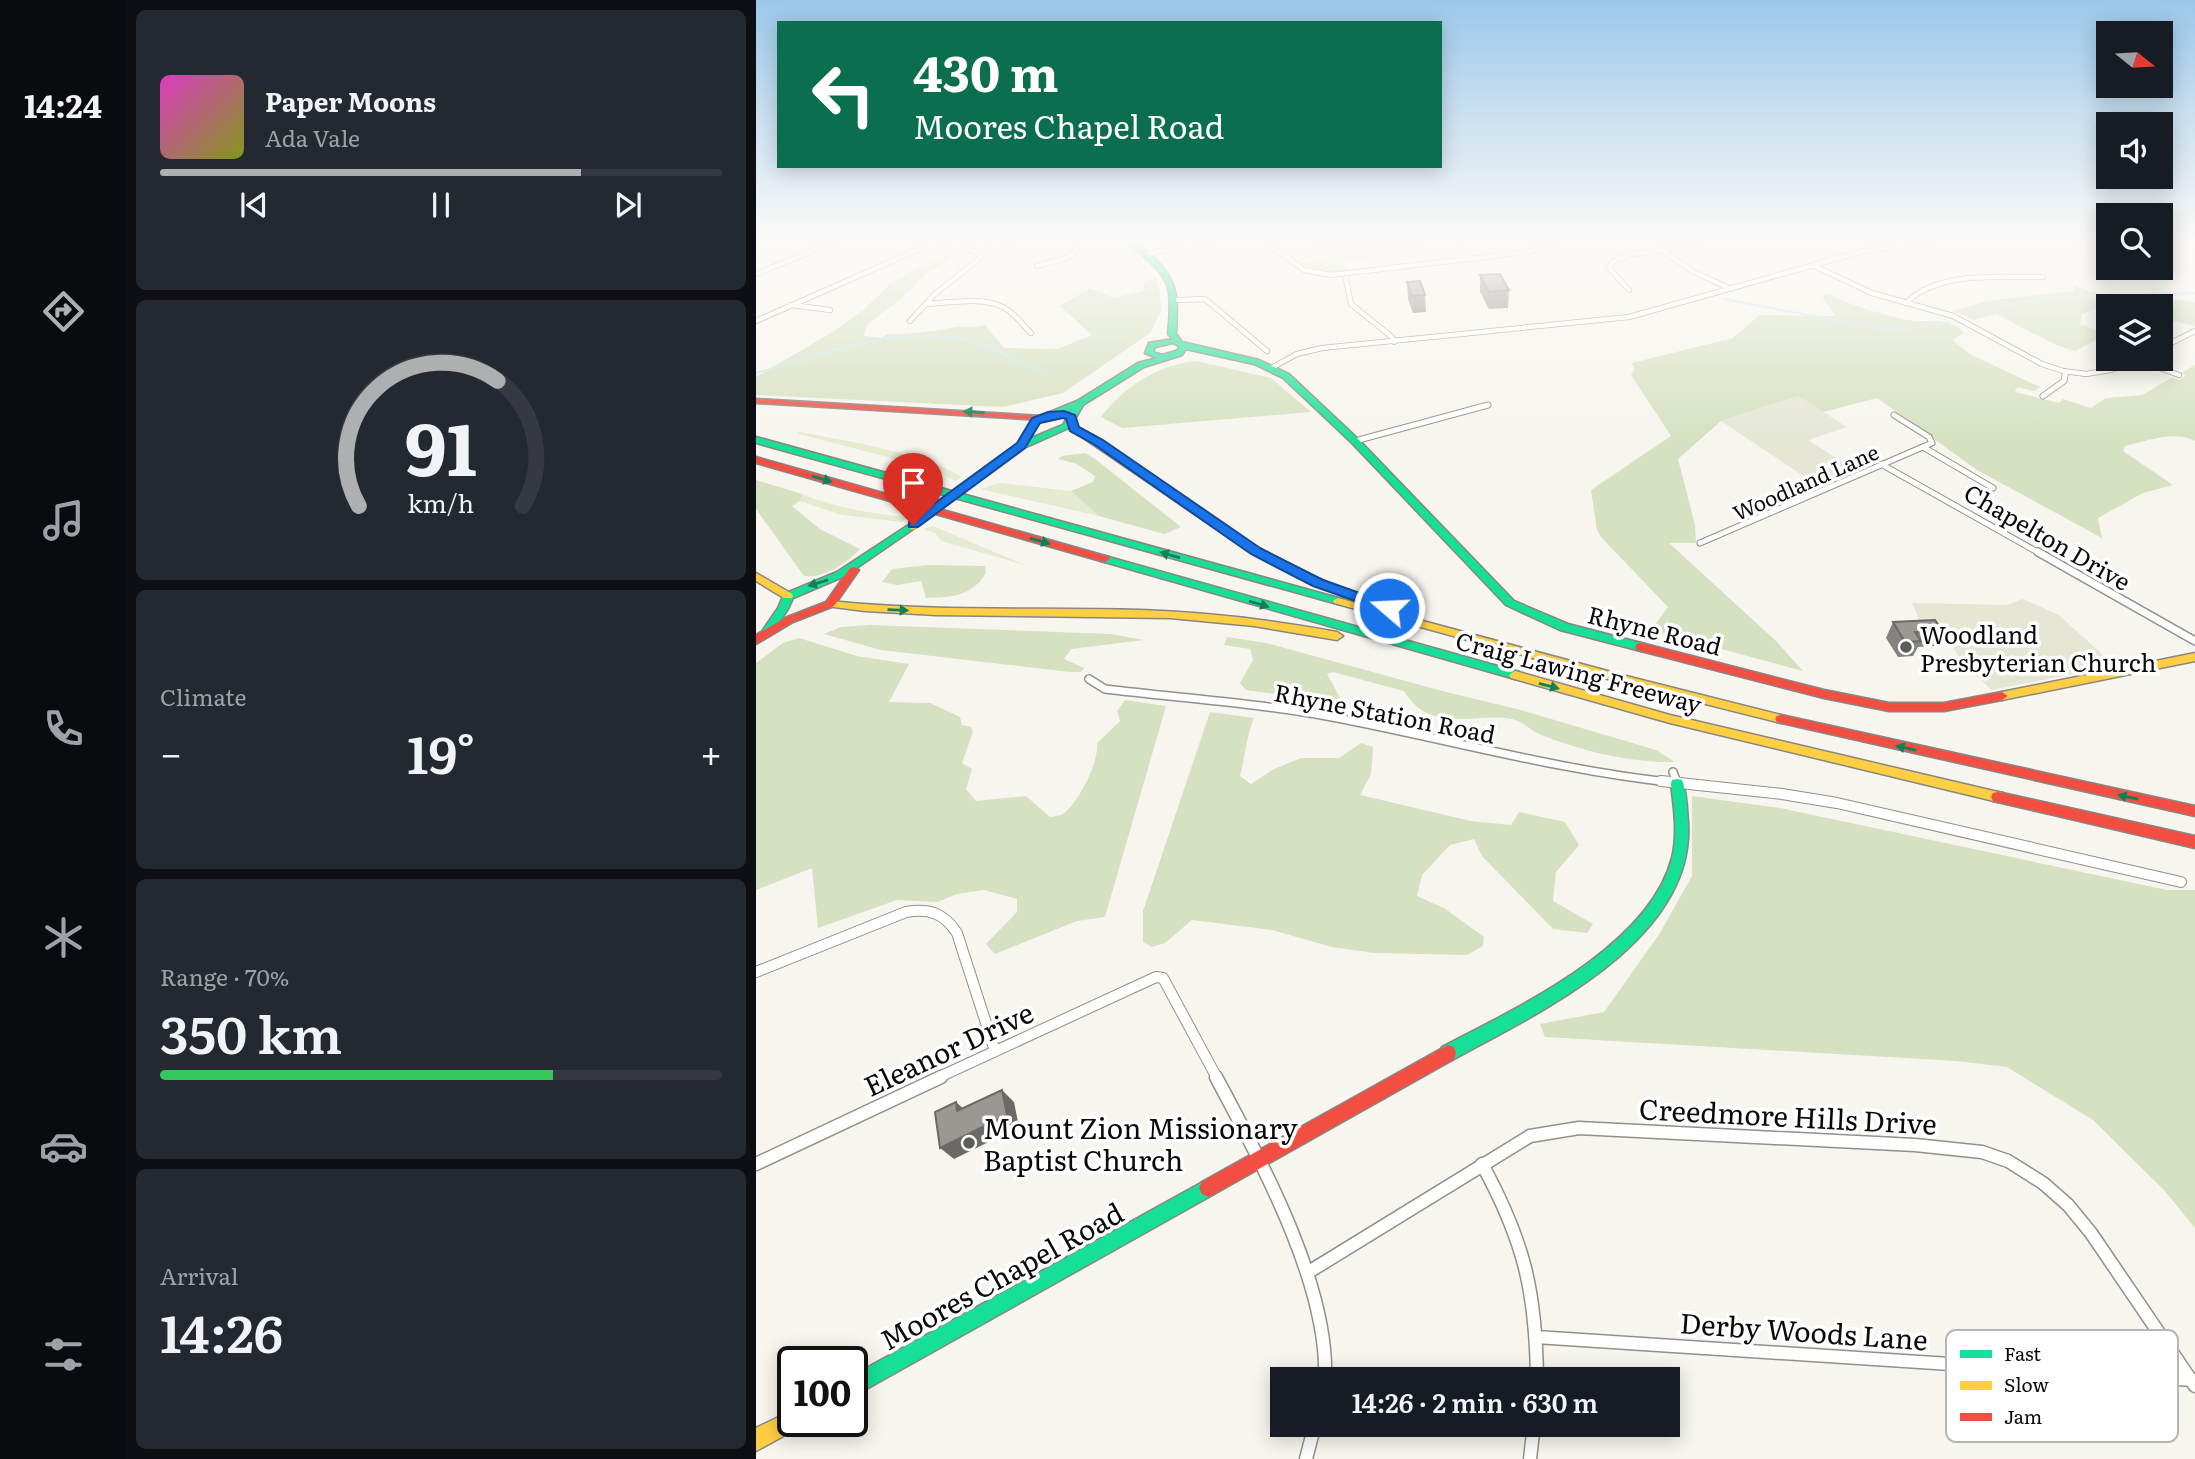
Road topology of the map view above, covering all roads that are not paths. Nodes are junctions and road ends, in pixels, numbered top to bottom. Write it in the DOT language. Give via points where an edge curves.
graph roads {
  1 [pos="786,307"];
  2 [pos="802,307"];
  3 [pos="923,307"];
  4 [pos="1001,307"];
  5 [pos="1177,307"];
  6 [pos="1215,307"];
  7 [pos="1355,307"];
  8 [pos="1664,307"];
  9 [pos="1923,307"];
  10 [pos="830,310"];
  11 [pos="756,321"];
  12 [pos="910,321"];
  13 [pos="2195,331"];
  14 [pos="1031,334"];
  15 [pos="1178,341"];
  16 [pos="1394,342"];
  17 [pos="2173,342"];
  18 [pos="1153,348"];
  19 [pos="1199,351"];
  20 [pos="1267,351"];
  21 [pos="1171,356"];
  22 [pos="1141,365"];
  23 [pos="1270,368"];
  24 [pos="2108,371"];
  25 [pos="2169,371"];
  26 [pos="2066,372"];
  27 [pos="2179,375"];
  28 [pos="2043,396"];
  29 [pos="756,401"];
  30 [pos="1080,403"];
  31 [pos="1488,405"];
  32 [pos="1894,415"];
  33 [pos="1048,416"];
  34 [pos="1071,420"];
  35 [pos="756,440"];
  36 [pos="1355,441"];
  37 [pos="1021,446"];
  38 [pos="1923,447"];
  39 [pos="756,460"];
  40 [pos="1881,464"];
  41 [pos="1993,488"];
  42 [pos="1700,543"];
  43 [pos="861,562"];
  44 [pos="756,576"];
  45 [pos="785,603"];
  46 [pos="830,604"];
  47 [pos="802,614"];
  48 [pos="768,630"];
  49 [pos="756,640"];
  50 [pos="2195,641"];
  51 [pos="1495,645"];
  52 [pos="2195,657"];
  53 [pos="1517,677"];
  54 [pos="1089,679"];
  55 [pos="1675,778"];
  56 [pos="2195,811"];
  57 [pos="2195,842"];
  58 [pos="2181,882"];
  59 [pos="756,972"];
  60 [pos="995,1051"];
  61 [pos="1259,1157"];
  62 [pos="756,1164"];
  63 [pos="1482,1164"];
  64 [pos="1307,1273"];
  65 [pos="2158,1330"];
  66 [pos="1536,1337"];
  67 [pos="2178,1359"];
  68 [pos="1946,1365"];
  69 [pos="1326,1367"];
  70 [pos="1536,1367"];
  71 [pos="868,1378"];
  72 [pos="2194,1382"];
  73 [pos="777,1429"];
  74 [pos="1312,1437"];
  75 [pos="1533,1437"];
  76 [pos="756,1440"];
  77 [pos="1306,1459"];
  78 [pos="1530,1459"];
  1 -- 11 [label="street"];
  2 -- 10 [label="street"];
  3 -- 12 [label="street"];
  4 -- 14 [label="street"];
  5 -- 15 [label="main road"];
  6 -- 20 [label="street"];
  7 -- 16 [label="street"];
  8 -- 16 [label="street" via="1620,319"];
  9 -- 26 [label="street" via="1952,316 2011,350"];
  13 -- 17 [label="street"];
  15 -- 18 [label="main road"];
  15 -- 19 [label="main road, Rhyne Road"];
  15 -- 21 [label="main road" via="1182,351"];
  16 -- 23 [label="street" via="1307,351"];
  18 -- 21 [label="main road"];
  18 -- 22 [label="main road"];
  19 -- 21 [label="main road, Rhyne Road"];
  19 -- 23 [label="main road, Rhyne Road"];
  21 -- 22 [label="main road"];
  22 -- 30 [label="main road"];
  23 -- 36 [label="main road, Rhyne Road" via="1296,384"];
  24 -- 26 [label="street" via="2098,375"];
  25 -- 27 [label="street"];
  26 -- 28 [label="street" via="2064,381"];
  33 -- 29 [label="main road, one-way"];
  30 -- 33 [label="main road"];
  30 -- 34 [label="main road"];
  31 -- 36 [label="street"];
  32 -- 38 [label="street, Woodland Lane" via="1931,439 1932,443"];
  33 -- 34 [label="main road"];
  33 -- 37 [label="main road" via="1032,424"];
  34 -- 37 [label="main road" via="1061,430"];
  34 -- 51 [label="main road" via="1074,429 1289,569 1354,597"];
  51 -- 35 [label="main road, Craig Lawing Freeway, one-way"];
  36 -- 52 [label="main road, Rhyne Road" via="1510,603 1564,627 1638,647 1889,707 1944,707"];
  37 -- 43 [label="main road, bridge"];
  38 -- 40 [label="street, Woodland Lane"];
  38 -- 41 [label="street"];
  39 -- 53 [label="main road, Craig Lawing Freeway, one-way"];
  40 -- 42 [label="street, Woodland Lane"];
  40 -- 50 [label="street, Chapelton Drive"];
  43 -- 45 [label="main road, one-way" via="830,580 800,589"];
  43 -- 46 [label="main road"];
  44 -- 45 [label="main road"];
  45 -- 47 [label="main road" via="790,614"];
  45 -- 48 [label="main road"];
  46 -- 47 [label="main road"];
  46 -- 53 [label="main road, one-way" via="890,610 1237,619 1324,633"];
  47 -- 48 [label="main road"];
  48 -- 49 [label="main road"];
  56 -- 51 [label="main road, Craig Lawing Freeway, one-way" via="1802,724"];
  53 -- 57 [label="main road, Craig Lawing Freeway, one-way" via="1786,748"];
  54 -- 55 [label="street, Rhyne Station Road" via="1105,689 1330,718 1535,761"];
  55 -- 58 [label="street, Rhyne Station Road" via="1837,803"];
  55 -- 61 [label="main road, Moores Chapel Road" via="1682,824 1679,853 1670,881 1635,934 1598,966 1504,1022"];
  59 -- 60 [label="street" via="906,912 936,912 951,922 957,933"];
  60 -- 61 [label="street, Eleanor Drive" via="1160,977 1166,980"];
  60 -- 62 [label="street, Eleanor Drive"];
  61 -- 64 [label="street"];
  61 -- 71 [label="main road, Moores Chapel Road"];
  63 -- 64 [label="street, Creedmore Hills Drive"];
  63 -- 65 [label="street, Creedmore Hills Drive" via="1530,1136 1579,1128 1982,1152 2008,1161 2068,1205"];
  63 -- 66 [label="street" via="1522,1252"];
  64 -- 69 [label="street" via="1321,1321"];
  66 -- 68 [label="street, Derby Woods Lane"];
  66 -- 70 [label="street"];
  67 -- 72 [label="street, Creedmore Hills Drive"];
  73 -- 76 [label="main road"];
  74 -- 77 [label="street"];
  75 -- 78 [label="street"];
}
